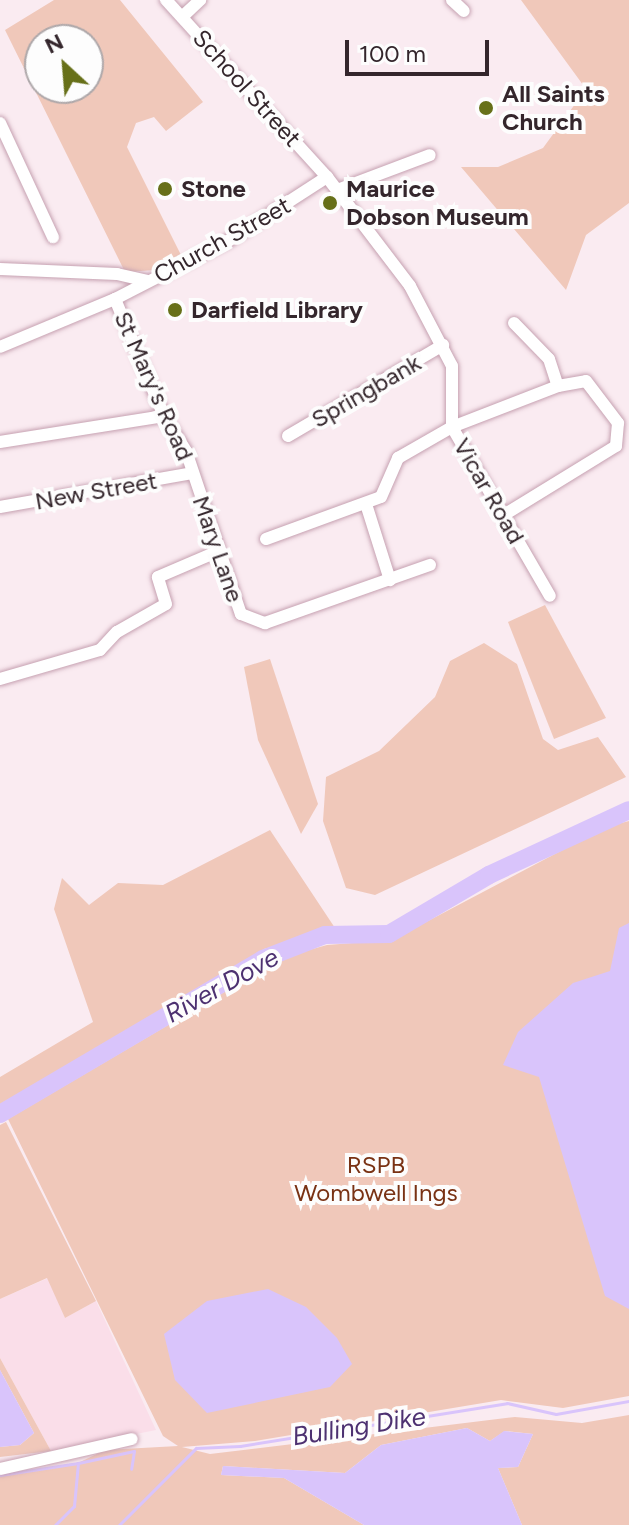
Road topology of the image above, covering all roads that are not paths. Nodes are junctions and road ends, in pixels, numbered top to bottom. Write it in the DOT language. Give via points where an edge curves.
graph roads {
  1 [pos="166,0"];
  2 [pos="200,0"];
  3 [pos="452,0"];
  4 [pos="464,11"];
  5 [pos="182,17"];
  6 [pos="0,123"];
  7 [pos="430,155"];
  8 [pos="327,177"];
  9 [pos="337,190"];
  10 [pos="53,237"];
  11 [pos="0,269"];
  12 [pos="148,281"];
  13 [pos="115,299"];
  14 [pos="514,323"];
  15 [pos="443,345"];
  16 [pos="0,347"];
  17 [pos="558,386"];
  18 [pos="164,416"];
  19 [pos="452,427"];
  20 [pos="288,436"];
  21 [pos="0,442"];
  22 [pos="192,473"];
  23 [pos="366,504"];
  24 [pos="0,507"];
  25 [pos="504,515"];
  26 [pos="266,539"];
  27 [pos="219,551"];
  28 [pos="430,565"];
  29 [pos="390,580"];
  30 [pos="550,596"];
  31 [pos="0,679"];
  32 [pos="132,1439"];
  33 [pos="0,1469"];
  1 -- 5 [label="street, School Street"];
  2 -- 5 [label="street"];
  3 -- 4 [label="street"];
  5 -- 8 [label="street, School Street"];
  6 -- 10 [label="street"];
  7 -- 9 [label="street"];
  8 -- 9 [label="street, Vicar Road"];
  8 -- 12 [label="street, Church Street" via="228,241"];
  9 -- 15 [label="street, Vicar Road" via="410,286"];
  11 -- 12 [label="street" via="117,274"];
  12 -- 13 [label="street, Church Street"];
  13 -- 16 [label="street, Church Street"];
  13 -- 18 [label="street, St Mary's Road"];
  14 -- 17 [label="street" via="549,359"];
  15 -- 19 [label="street, Vicar Road" via="452,366"];
  15 -- 20 [label="street, Springbank"];
  17 -- 19 [label="street"];
  17 -- 25 [label="street" via="586,381 618,423 616,446"];
  18 -- 21 [label="street"];
  18 -- 22 [label="street, St Mary's Road" via="186,451"];
  19 -- 23 [label="street" via="398,458 389,486"];
  19 -- 25 [label="street, Vicar Road"];
  22 -- 24 [label="street, New Street"];
  22 -- 27 [label="street, Mary Lane"];
  23 -- 26 [label="street"];
  23 -- 29 [label="street"];
  25 -- 30 [label="street, Vicar Road"];
  27 -- 29 [label="street, Mary Lane" via="241,614 265,623"];
  27 -- 31 [label="street" via="158,577 166,604 117,632 100,650"];
  28 -- 29 [label="street"];
  32 -- 33 [label="street"];
}
